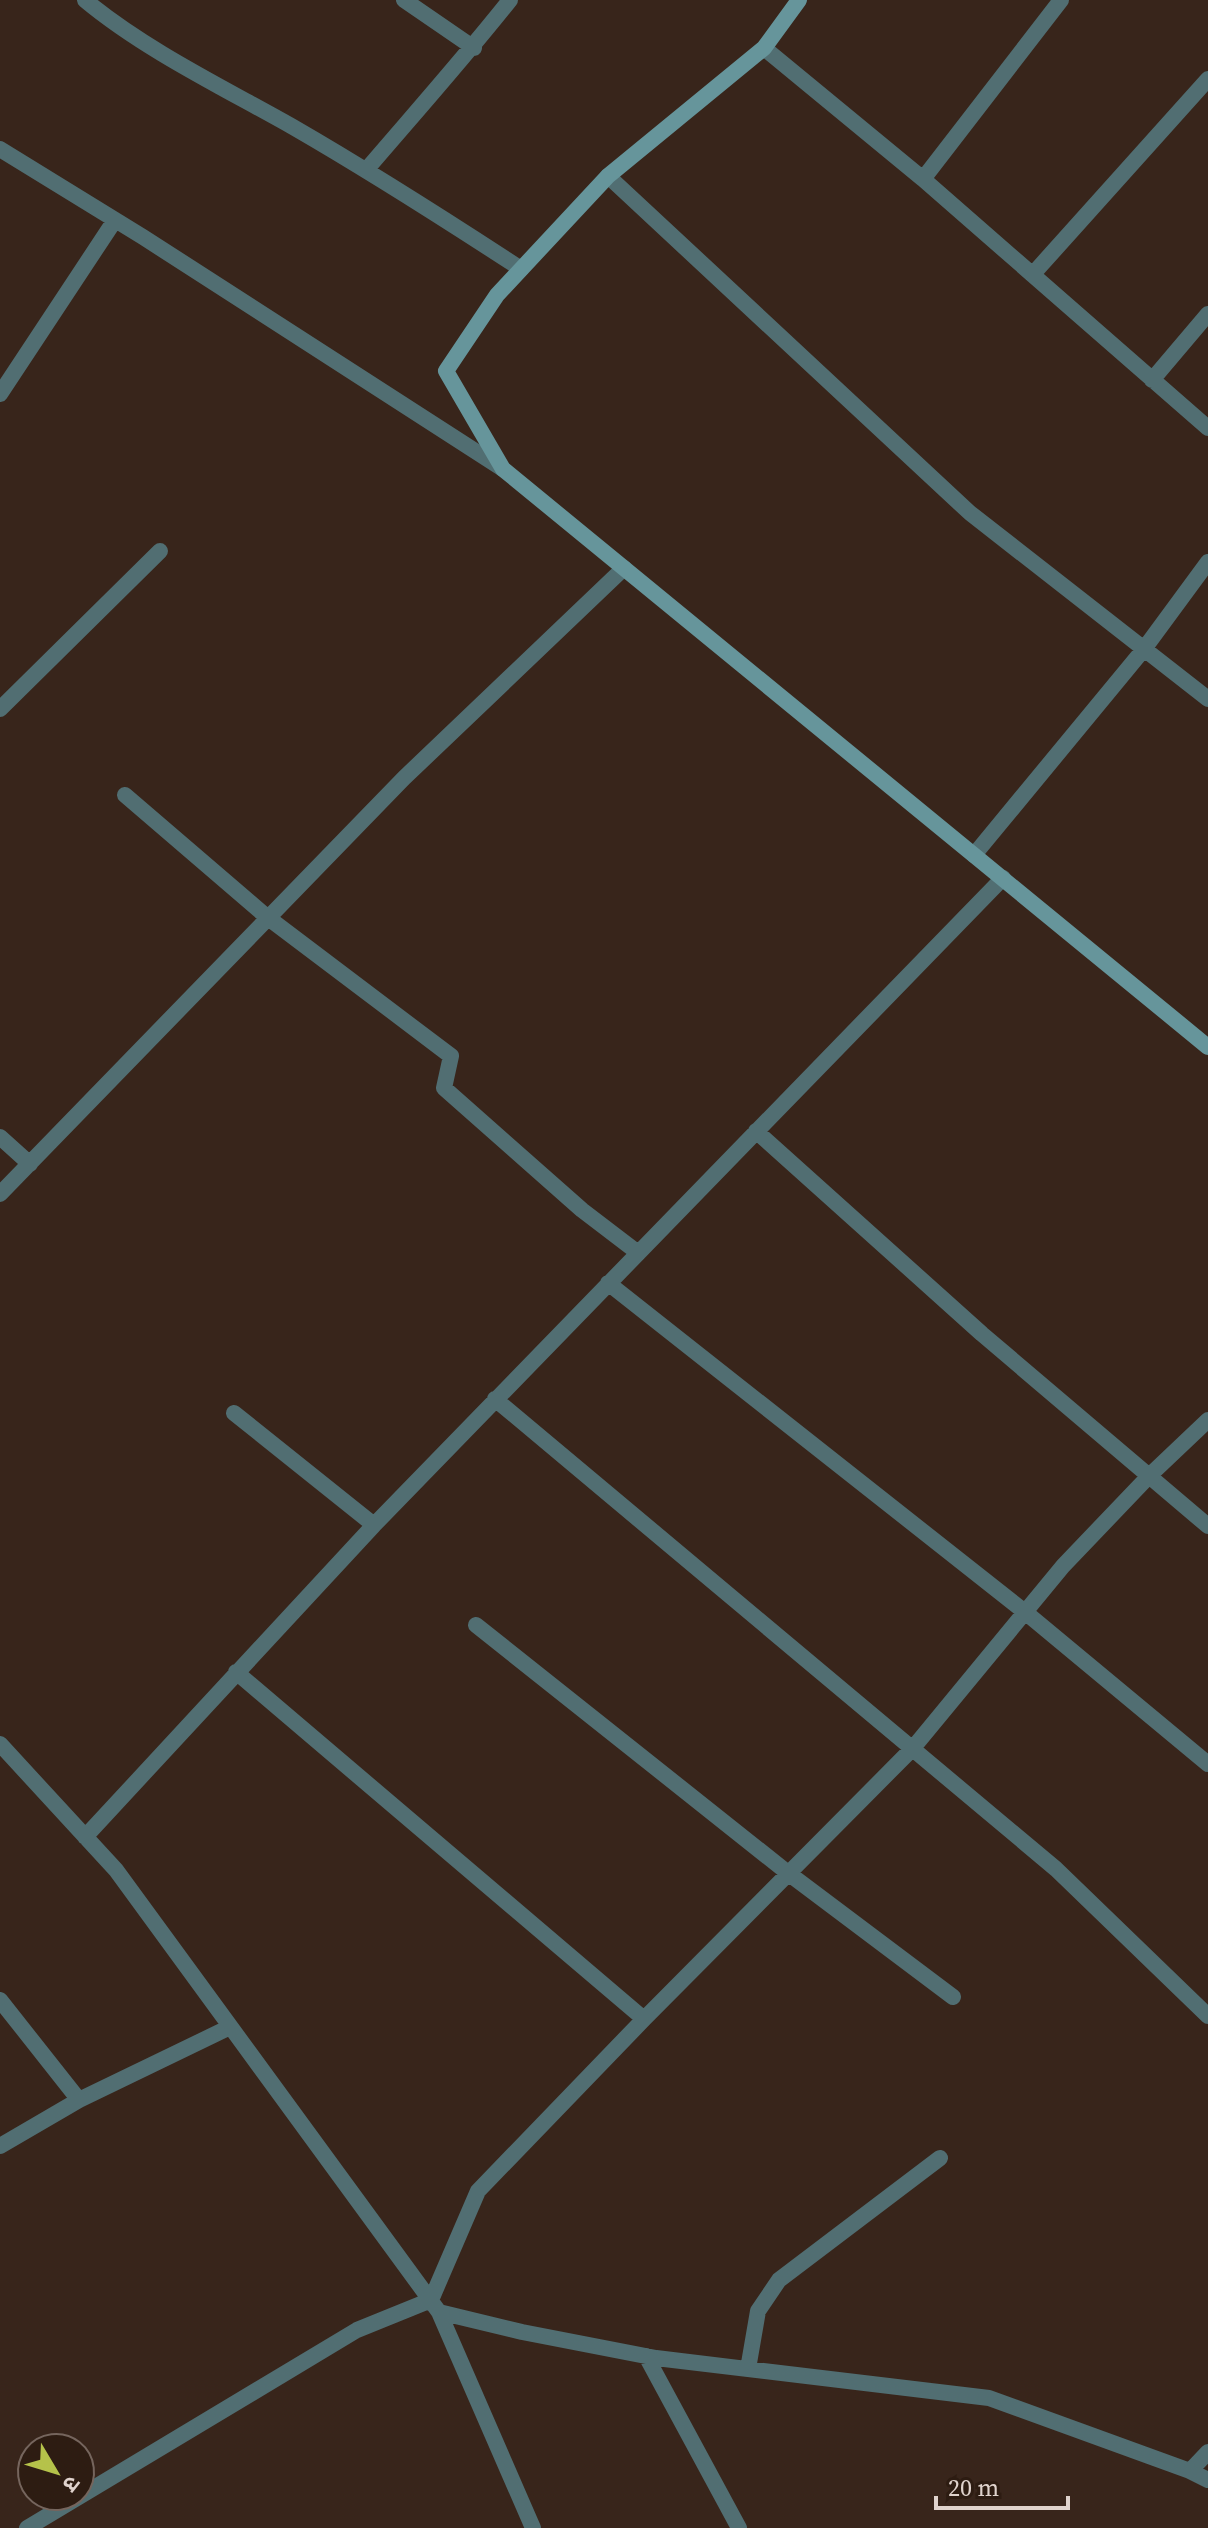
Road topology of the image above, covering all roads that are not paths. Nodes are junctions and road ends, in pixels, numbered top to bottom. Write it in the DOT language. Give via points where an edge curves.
graph roads {
  1 [pos="85,0"];
  2 [pos="404,0"];
  3 [pos="510,0"];
  4 [pos="799,0"];
  5 [pos="1061,0"];
  6 [pos="474,48"];
  7 [pos="764,48"];
  8 [pos="1208,79"];
  9 [pos="0,149"];
  10 [pos="367,169"];
  11 [pos="608,176"];
  12 [pos="923,179"];
  13 [pos="115,220"];
  14 [pos="521,269"];
  15 [pos="1033,274"];
  16 [pos="1208,314"];
  17 [pos="1152,380"];
  18 [pos="0,394"];
  19 [pos="1208,428"];
  20 [pos="503,469"];
  21 [pos="160,551"];
  22 [pos="1208,562"];
  23 [pos="624,568"];
  24 [pos="1144,649"];
  25 [pos="1208,699"];
  26 [pos="0,709"];
  27 [pos="125,795"];
  28 [pos="974,855"];
  29 [pos="1003,878"];
  30 [pos="267,917"];
  31 [pos="1208,1047"];
  32 [pos="756,1131"];
  33 [pos="0,1137"];
  34 [pos="30,1164"];
  35 [pos="0,1194"];
  36 [pos="637,1252"];
  37 [pos="608,1283"];
  38 [pos="495,1399"];
  39 [pos="234,1413"];
  40 [pos="1208,1420"];
  41 [pos="1149,1476"];
  42 [pos="374,1525"];
  43 [pos="1208,1526"];
  44 [pos="1025,1612"];
  45 [pos="476,1625"];
  46 [pos="236,1672"];
  47 [pos="0,1744"];
  48 [pos="913,1748"];
  49 [pos="1208,1764"];
  50 [pos="85,1837"];
  51 [pos="788,1873"];
  52 [pos="953,1997"];
  53 [pos="0,2000"];
  54 [pos="1208,2016"];
  55 [pos="644,2019"];
  56 [pos="230,2027"];
  57 [pos="79,2100"];
  58 [pos="0,2146"];
  59 [pos="940,2158"];
  60 [pos="435,2306"];
  61 [pos="646,2356"];
  62 [pos="748,2369"];
  63 [pos="1208,2452"];
  64 [pos="1190,2471"];
  65 [pos="1208,2480"];
  66 [pos="27,2528"];
  67 [pos="533,2528"];
  68 [pos="739,2528"];
  1 -- 10 [label="street" via="181,63"];
  2 -- 6 [label="street"];
  3 -- 6 [label="street"];
  4 -- 7 [label="street"];
  5 -- 12 [label="street"];
  6 -- 10 [label="street"];
  7 -- 11 [label="street"];
  7 -- 12 [label="street"];
  8 -- 15 [label="street"];
  9 -- 13 [label="street"];
  10 -- 14 [label="street"];
  11 -- 14 [label="street"];
  11 -- 24 [label="street" via="970,513"];
  12 -- 15 [label="street"];
  13 -- 18 [label="street"];
  13 -- 20 [label="street"];
  14 -- 20 [label="street" via="446,371"];
  15 -- 17 [label="street"];
  16 -- 17 [label="street"];
  17 -- 19 [label="street"];
  20 -- 23 [label="street"];
  21 -- 26 [label="street"];
  22 -- 24 [label="street"];
  23 -- 28 [label="street"];
  23 -- 30 [label="street"];
  24 -- 25 [label="street"];
  24 -- 28 [label="street"];
  27 -- 30 [label="street"];
  28 -- 29 [label="street"];
  29 -- 31 [label="street"];
  29 -- 32 [label="street"];
  30 -- 34 [label="street"];
  30 -- 36 [label="street" via="451,1056 444,1088"];
  32 -- 36 [label="street"];
  32 -- 41 [label="street"];
  33 -- 34 [label="street"];
  34 -- 35 [label="street"];
  36 -- 37 [label="street"];
  37 -- 38 [label="street"];
  37 -- 44 [label="street"];
  38 -- 42 [label="street"];
  38 -- 48 [label="street"];
  39 -- 42 [label="street"];
  40 -- 41 [label="street"];
  41 -- 43 [label="street"];
  41 -- 44 [label="street"];
  42 -- 46 [label="street"];
  44 -- 48 [label="street"];
  44 -- 49 [label="street"];
  45 -- 51 [label="street"];
  46 -- 50 [label="street"];
  46 -- 55 [label="street"];
  47 -- 50 [label="street"];
  48 -- 51 [label="street"];
  48 -- 54 [label="street" via="1056,1869"];
  50 -- 56 [label="street" via="116,1870"];
  51 -- 52 [label="street"];
  51 -- 55 [label="street"];
  53 -- 57 [label="street"];
  55 -- 60 [label="street" via="478,2191"];
  56 -- 57 [label="street"];
  56 -- 60 [label="street"];
  57 -- 58 [label="street"];
  59 -- 62 [label="street" via="779,2280 758,2311"];
  60 -- 61 [label="street" via="522,2332"];
  60 -- 66 [label="street" via="357,2330"];
  60 -- 67 [label="street"];
  61 -- 62 [label="street"];
  61 -- 68 [label="street"];
  62 -- 64 [label="street" via="989,2398"];
  63 -- 64 [label="street"];
  64 -- 65 [label="street"];
}
